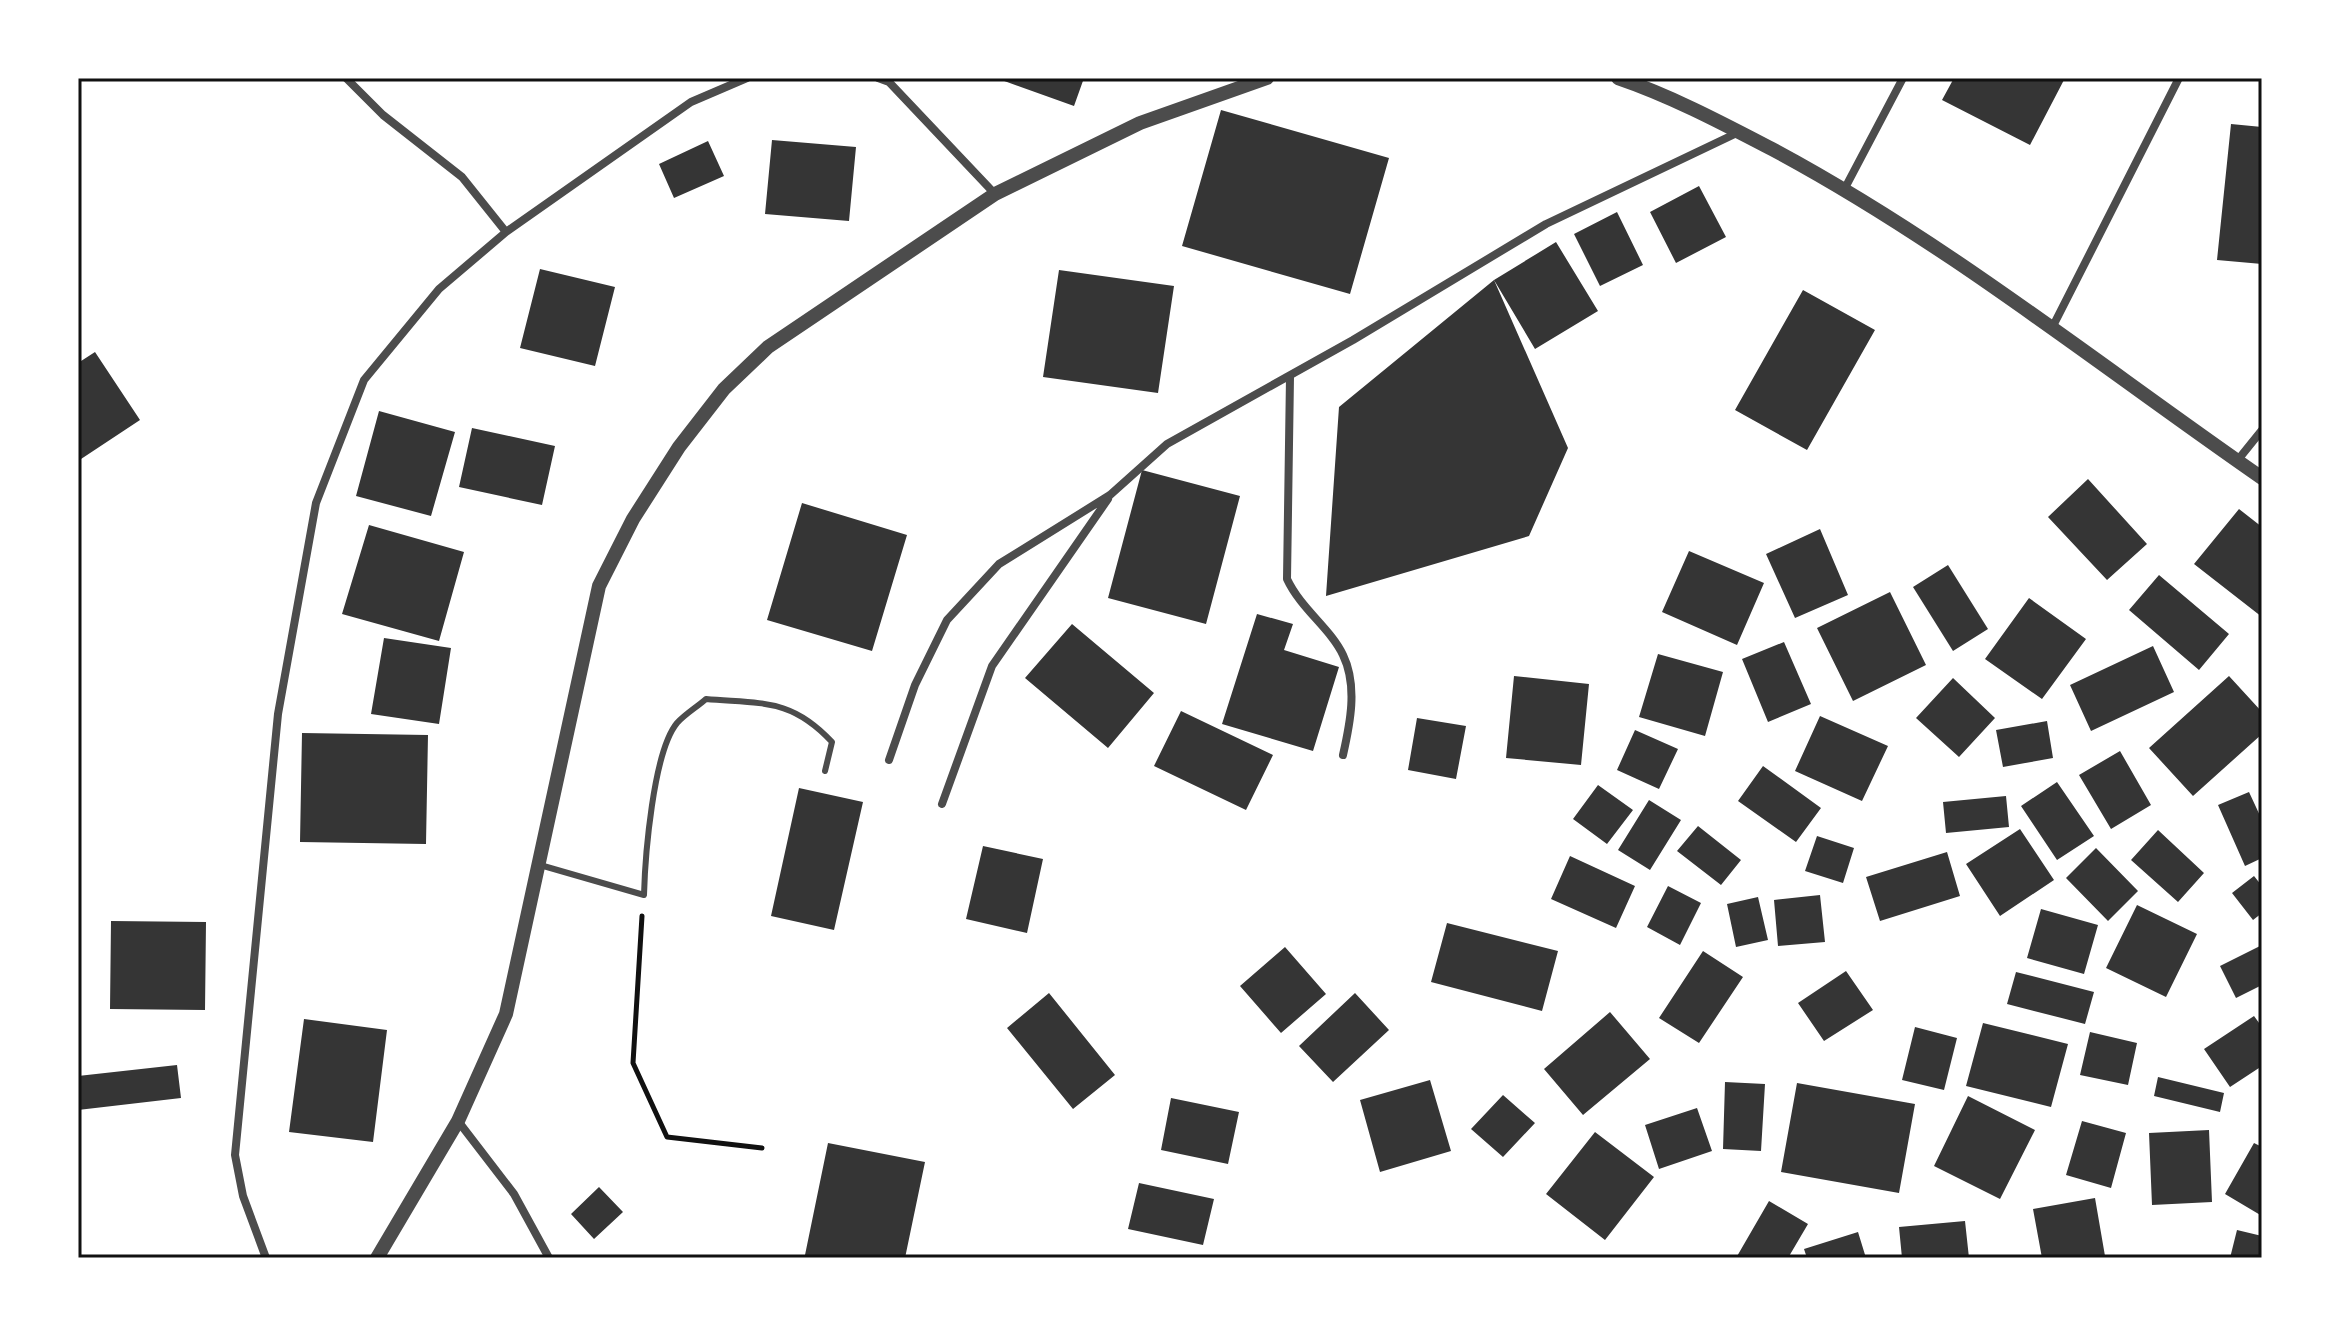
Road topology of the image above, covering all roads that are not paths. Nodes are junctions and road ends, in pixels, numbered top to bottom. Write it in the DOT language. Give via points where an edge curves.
graph roads {
  1 [pos="346,78"];
  2 [pos="747,78"];
  3 [pos="878,78"];
  4 [pos="1267,78"];
  5 [pos="1618,78"];
  6 [pos="1903,78"];
  7 [pos="2179,78"];
  8 [pos="1740,132"];
  9 [pos="1845,188"];
  10 [pos="995,194"];
  11 [pos="506,232"];
  12 [pos="2053,326"];
  13 [pos="1290,377"];
  14 [pos="2262,430"];
  15 [pos="2237,461"];
  16 [pos="2262,478"];
  17 [pos="1110,495"];
  18 [pos="1343,755"];
  19 [pos="889,760"];
  20 [pos="825,771"];
  21 [pos="942,804"];
  22 [pos="540,865"];
  23 [pos="458,1121"];
  24 [pos="266,1258"];
  25 [pos="377,1258"];
  26 [pos="549,1258"];
  1 -- 11 [label="street" via="383,115 462,177"];
  2 -- 11 [label="street" via="691,102"];
  3 -- 10 [label="street" via="889,82"];
  4 -- 10 [label="street" via="1140,123"];
  5 -- 8 [label="street"];
  6 -- 9 [label="street"];
  7 -- 12 [label="street"];
  8 -- 9 [label="street"];
  8 -- 13 [label="street" via="1546,224"];
  9 -- 12 [label="street"];
  10 -- 22 [label="street" via="768,347 724,389 679,447 599,586"];
  11 -- 24 [label="street" via="439,289 364,380 316,503 278,714 235,1155 243,1196"];
  12 -- 15 [label="street"];
  13 -- 17 [label="street" via="1167,444"];
  13 -- 18 [label="street" via="1287,579 1296,599 1343,654 1352,705"];
  14 -- 15 [label="street"];
  15 -- 16 [label="street"];
  17 -- 19 [label="street" via="999,564 947,620 915,685"];
  17 -- 21 [label="street" via="992,666"];
  20 -- 22 [label="lane" via="832,742 813,722 783,706 706,699 676,725 663,757 645,849 644,895"];
  22 -- 23 [label="street" via="506,1014"];
  23 -- 25 [label="street"];
  23 -- 26 [label="street" via="514,1194"];
}
